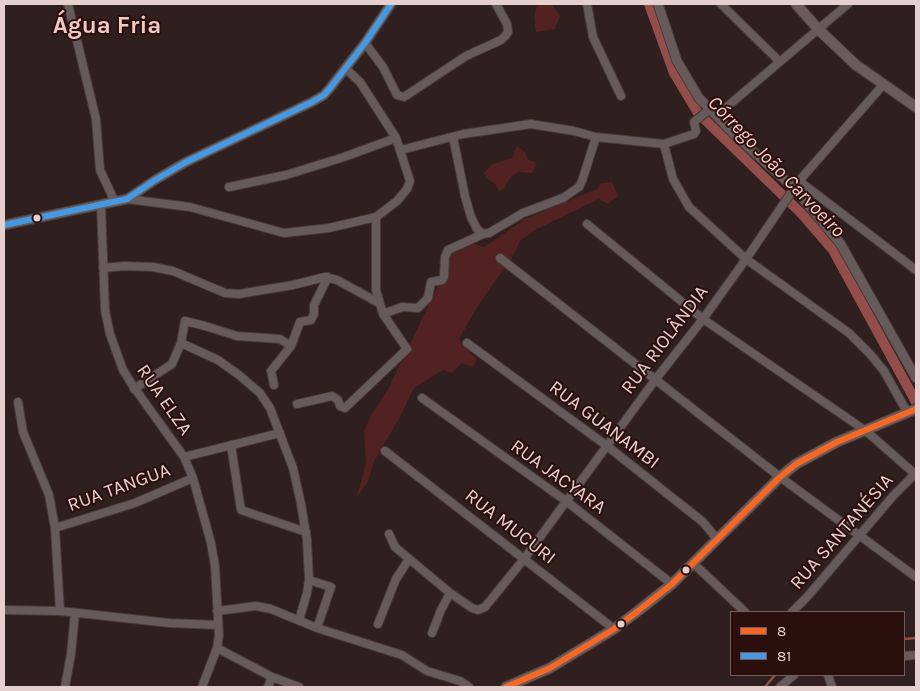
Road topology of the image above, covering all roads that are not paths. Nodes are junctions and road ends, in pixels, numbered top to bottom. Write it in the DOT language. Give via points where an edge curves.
graph roads {
  1 [pos="68,4"];
  2 [pos="390,4"];
  3 [pos="496,4"];
  4 [pos="587,4"];
  5 [pos="658,4"];
  6 [pos="721,4"];
  7 [pos="796,4"];
  8 [pos="848,4"];
  9 [pos="819,30"];
  10 [pos="365,43"];
  11 [pos="779,61"];
  12 [pos="345,68"];
  13 [pos="883,85"];
  14 [pos="621,96"];
  15 [pos="916,107"];
  16 [pos="710,113"];
  17 [pos="453,137"];
  18 [pos="596,137"];
  19 [pos="396,138"];
  20 [pos="664,144"];
  21 [pos="401,150"];
  22 [pos="797,185"];
  23 [pos="228,187"];
  24 [pos="127,199"];
  25 [pos="115,202"];
  26 [pos="101,205"];
  27 [pos="376,217"];
  28 [pos="588,224"];
  29 [pos="4,225"];
  30 [pos="483,234"];
  31 [pos="500,258"];
  32 [pos="746,259"];
  33 [pos="103,268"];
  34 [pos="916,270"];
  35 [pos="328,277"];
  36 [pos="379,303"];
  37 [pos="383,314"];
  38 [pos="703,319"];
  39 [pos="181,343"];
  40 [pos="467,343"];
  41 [pos="290,346"];
  42 [pos="899,347"];
  43 [pos="916,364"];
  44 [pos="916,378"];
  45 [pos="655,380"];
  46 [pos="274,384"];
  47 [pos="134,388"];
  48 [pos="422,398"];
  49 [pos="18,402"];
  50 [pos="297,404"];
  51 [pos="913,411"];
  52 [pos="866,430"];
  53 [pos="280,433"];
  54 [pos="231,445"];
  55 [pos="607,446"];
  56 [pos="385,451"];
  57 [pos="184,457"];
  58 [pos="916,474"];
  59 [pos="780,477"];
  60 [pos="193,478"];
  61 [pos="566,501"];
  62 [pos="55,528"];
  63 [pos="306,532"];
  64 [pos="388,534"];
  65 [pos="860,536"];
  66 [pos="718,539"];
  67 [pos="524,558"];
  68 [pos="408,559"];
  69 [pos="693,563"];
  70 [pos="916,577"];
  71 [pos="309,580"];
  72 [pos="672,584"];
  73 [pos="450,593"];
  74 [pos="4,610"];
  75 [pos="60,611"];
  76 [pos="217,611"];
  77 [pos="745,611"];
  78 [pos="793,611"];
  79 [pos="75,613"];
  80 [pos="299,620"];
  81 [pos="378,624"];
  82 [pos="218,625"];
  83 [pos="317,628"];
  84 [pos="614,629"];
  85 [pos="432,633"];
  86 [pos="218,648"];
  87 [pos="793,676"];
  88 [pos="272,677"];
  89 [pos="65,687"];
  90 [pos="202,687"];
  91 [pos="268,687"];
  92 [pos="299,687"];
  93 [pos="469,687"];
  94 [pos="506,687"];
  95 [pos="780,687"];
  1 -- 25 [label="street" via="96,119 100,170"];
  2 -- 10 [label="street"];
  3 -- 10 [label="street" via="507,24 506,35 466,56 404,97 397,95 383,67"];
  4 -- 14 [label="street" via="593,37"];
  5 -- 16 [label="street" via="677,61"];
  6 -- 11 [label="street"];
  7 -- 9 [label="main road"];
  8 -- 9 [label="street"];
  9 -- 11 [label="street"];
  9 -- 13 [label="main road"];
  10 -- 12 [label="street"];
  11 -- 16 [label="street"];
  12 -- 19 [label="street" via="360,82"];
  12 -- 24 [label="street" via="324,95 186,162"];
  13 -- 15 [label="main road"];
  13 -- 22 [label="street, RUA RIOLÂNDIA"];
  16 -- 20 [label="street" via="695,120 694,134"];
  16 -- 22 [label="street"];
  17 -- 18 [label="street" via="531,124"];
  17 -- 21 [label="street"];
  17 -- 30 [label="street" via="471,217"];
  18 -- 20 [label="street"];
  18 -- 30 [label="street" via="579,187"];
  19 -- 21 [label="street"];
  19 -- 23 [label="street" via="286,175"];
  20 -- 32 [label="street" via="673,179 689,207"];
  21 -- 27 [label="street" via="410,185 397,201"];
  22 -- 32 [label="street, RUA RIOLÂNDIA"];
  22 -- 34 [label="street"];
  22 -- 42 [label="street" via="840,243"];
  24 -- 25 [label="street"];
  24 -- 27 [label="street" via="190,207 284,233 329,228"];
  25 -- 26 [label="street"];
  26 -- 29 [label="street"];
  26 -- 33 [label="street, RUA ELZA"];
  27 -- 36 [label="street" via="376,290"];
  28 -- 38 [label="street"];
  30 -- 37 [label="street" via="448,250 444,277 431,282 428,298 418,308 402,307"];
  31 -- 45 [label="street"];
  32 -- 38 [label="street, RUA RIOLÂNDIA"];
  32 -- 51 [label="street" via="849,333 884,371"];
  33 -- 35 [label="street" via="153,267 174,271 225,292 239,294"];
  33 -- 47 [label="street, RUA ELZA" via="110,334 123,370"];
  35 -- 36 [label="street"];
  35 -- 41 [label="street" via="314,305 311,320 300,322"];
  36 -- 37 [label="street"];
  37 -- 50 [label="street" via="407,349 345,408 332,396"];
  38 -- 45 [label="street, RUA RIOLÂNDIA"];
  38 -- 52 [label="street"];
  39 -- 41 [label="street" via="185,321 237,336 280,339"];
  39 -- 47 [label="street" via="172,364"];
  39 -- 53 [label="street" via="218,360 250,383 270,408"];
  40 -- 55 [label="street, RUA GUANAMBI"];
  41 -- 46 [label="street" via="271,371"];
  42 -- 43 [label="street"];
  42 -- 44 [label="street"];
  45 -- 55 [label="street, RUA RIOLÂNDIA"];
  45 -- 59 [label="street"];
  47 -- 57 [label="street, RUA ELZA"];
  48 -- 61 [label="street, RUA JACYARA"];
  49 -- 62 [label="street" via="23,432 49,495"];
  51 -- 52 [label="main road"];
  52 -- 58 [label="street"];
  52 -- 59 [label="main road" via="796,464"];
  53 -- 54 [label="street"];
  53 -- 63 [label="street" via="293,468"];
  54 -- 57 [label="street"];
  54 -- 63 [label="street" via="241,510"];
  55 -- 61 [label="street, RUA RIOLÂNDIA"];
  55 -- 66 [label="street, RUA GUANAMBI" via="703,522"];
  56 -- 67 [label="street, RUA MUCURI"];
  57 -- 60 [label="street, RUA ELZA"];
  58 -- 65 [label="street, RUA SANTANÉSIA"];
  59 -- 65 [label="street"];
  59 -- 66 [label="main road"];
  60 -- 62 [label="street, RUA TANGUA" via="128,506"];
  60 -- 76 [label="street, RUA ELZA" via="211,543"];
  61 -- 67 [label="street, RUA RIOLÂNDIA"];
  61 -- 72 [label="street, RUA JACYARA"];
  62 -- 75 [label="street"];
  63 -- 71 [label="street"];
  64 -- 68 [label="street" via="395,547"];
  65 -- 70 [label="street"];
  65 -- 78 [label="street, RUA SANTANÉSIA"];
  66 -- 69 [label="main road"];
  67 -- 73 [label="street, RUA RIOLÂNDIA" via="485,607 472,608"];
  67 -- 84 [label="street, RUA MUCURI"];
  68 -- 73 [label="street"];
  68 -- 81 [label="street" via="396,579"];
  69 -- 72 [label="main road"];
  69 -- 77 [label="street"];
  71 -- 80 [label="street"];
  71 -- 83 [label="street" via="331,587"];
  72 -- 84 [label="main road"];
  73 -- 85 [label="street"];
  74 -- 75 [label="street"];
  75 -- 79 [label="street"];
  76 -- 80 [label="street" via="256,606"];
  76 -- 82 [label="street, RUA ELZA"];
  79 -- 82 [label="street"];
  79 -- 89 [label="street"];
  80 -- 83 [label="street"];
  82 -- 86 [label="street, RUA ELZA"];
  83 -- 93 [label="street" via="402,655 427,671"];
  84 -- 94 [label="main road" via="550,668"];
  86 -- 88 [label="street"];
  86 -- 90 [label="street"];
  87 -- 95 [label="street"];
  88 -- 91 [label="street"];
  88 -- 92 [label="street"];
}
